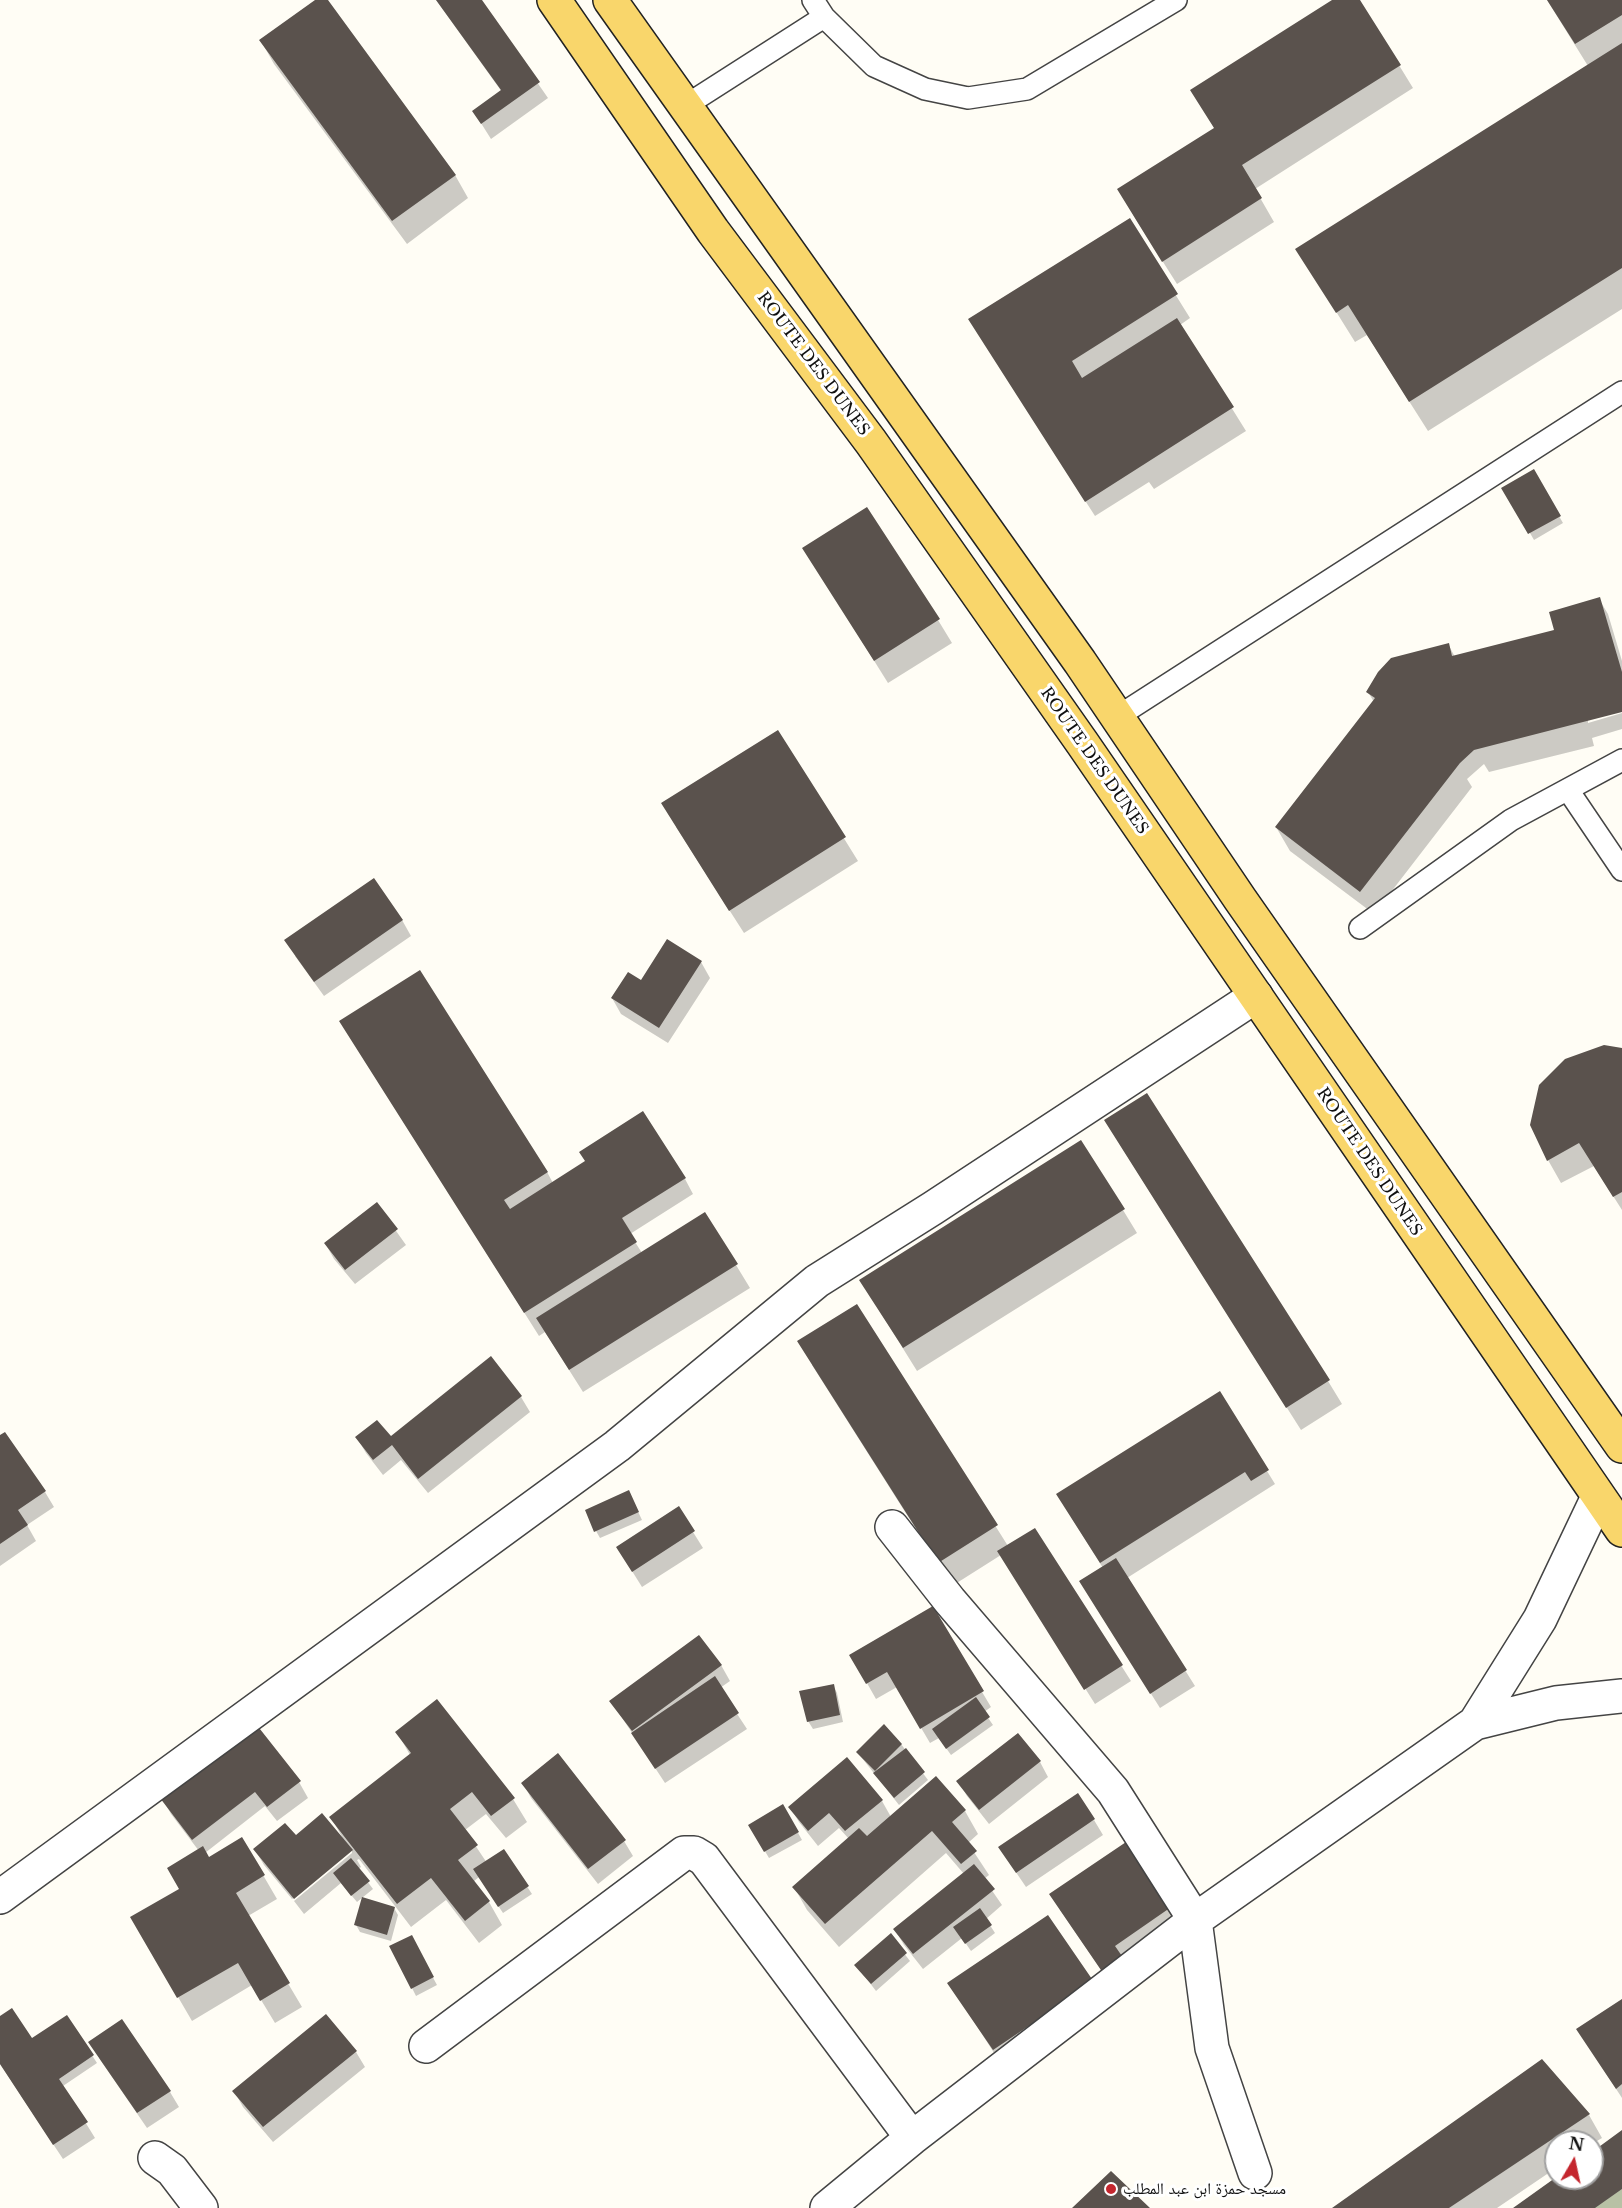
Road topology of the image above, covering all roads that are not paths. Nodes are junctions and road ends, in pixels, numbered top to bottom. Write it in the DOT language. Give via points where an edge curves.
graph roads {
  1 [pos="554,0"];
  2 [pos="610,0"];
  3 [pos="1176,0"];
  4 [pos="818,8"];
  5 [pos="685,106"];
  6 [pos="1622,392"];
  7 [pos="1117,717"];
  8 [pos="1622,760"];
  9 [pos="1568,790"];
  10 [pos="1622,870"];
  11 [pos="1360,928"];
  12 [pos="1256,996"];
  13 [pos="1618,1430"];
  14 [pos="1598,1497"];
  15 [pos="892,1527"];
  16 [pos="1622,1530"];
  17 [pos="1622,1696"];
  18 [pos="1475,1723"];
  19 [pos="0,1896"];
  20 [pos="1195,1920"];
  21 [pos="426,2046"];
  22 [pos="912,2138"];
  23 [pos="155,2158"];
  24 [pos="1255,2173"];
  25 [pos="201,2208"];
  26 [pos="827,2208"];
  1 -- 12 [label="main road, ROUTE DES DUNES" via="713,231 884,462 1083,744"];
  2 -- 5 [label="main road"];
  3 -- 4 [label="lane" via="1027,89 968,98 925,89 874,66"];
  4 -- 5 [label="lane"];
  5 -- 7 [label="main road"];
  6 -- 7 [label="lane"];
  7 -- 13 [label="main road" via="1246,908"];
  8 -- 9 [label="lane"];
  9 -- 10 [label="lane"];
  9 -- 11 [label="lane" via="1511,820"];
  12 -- 14 [label="main road, ROUTE DES DUNES"];
  12 -- 19 [label="street" via="817,1281 617,1446"];
  14 -- 16 [label="main road, ROUTE DES DUNES"];
  14 -- 18 [label="street" via="1540,1619"];
  15 -- 20 [label="street" via="950,1601 1113,1791"];
  17 -- 18 [label="street" via="1556,1703"];
  18 -- 20 [label="street"];
  20 -- 22 [label="street"];
  20 -- 24 [label="street" via="1212,2048"];
  21 -- 22 [label="street" via="684,1853 694,1852 704,1859"];
  22 -- 26 [label="street"];
  23 -- 25 [label="street" via="172,2170"];
}
